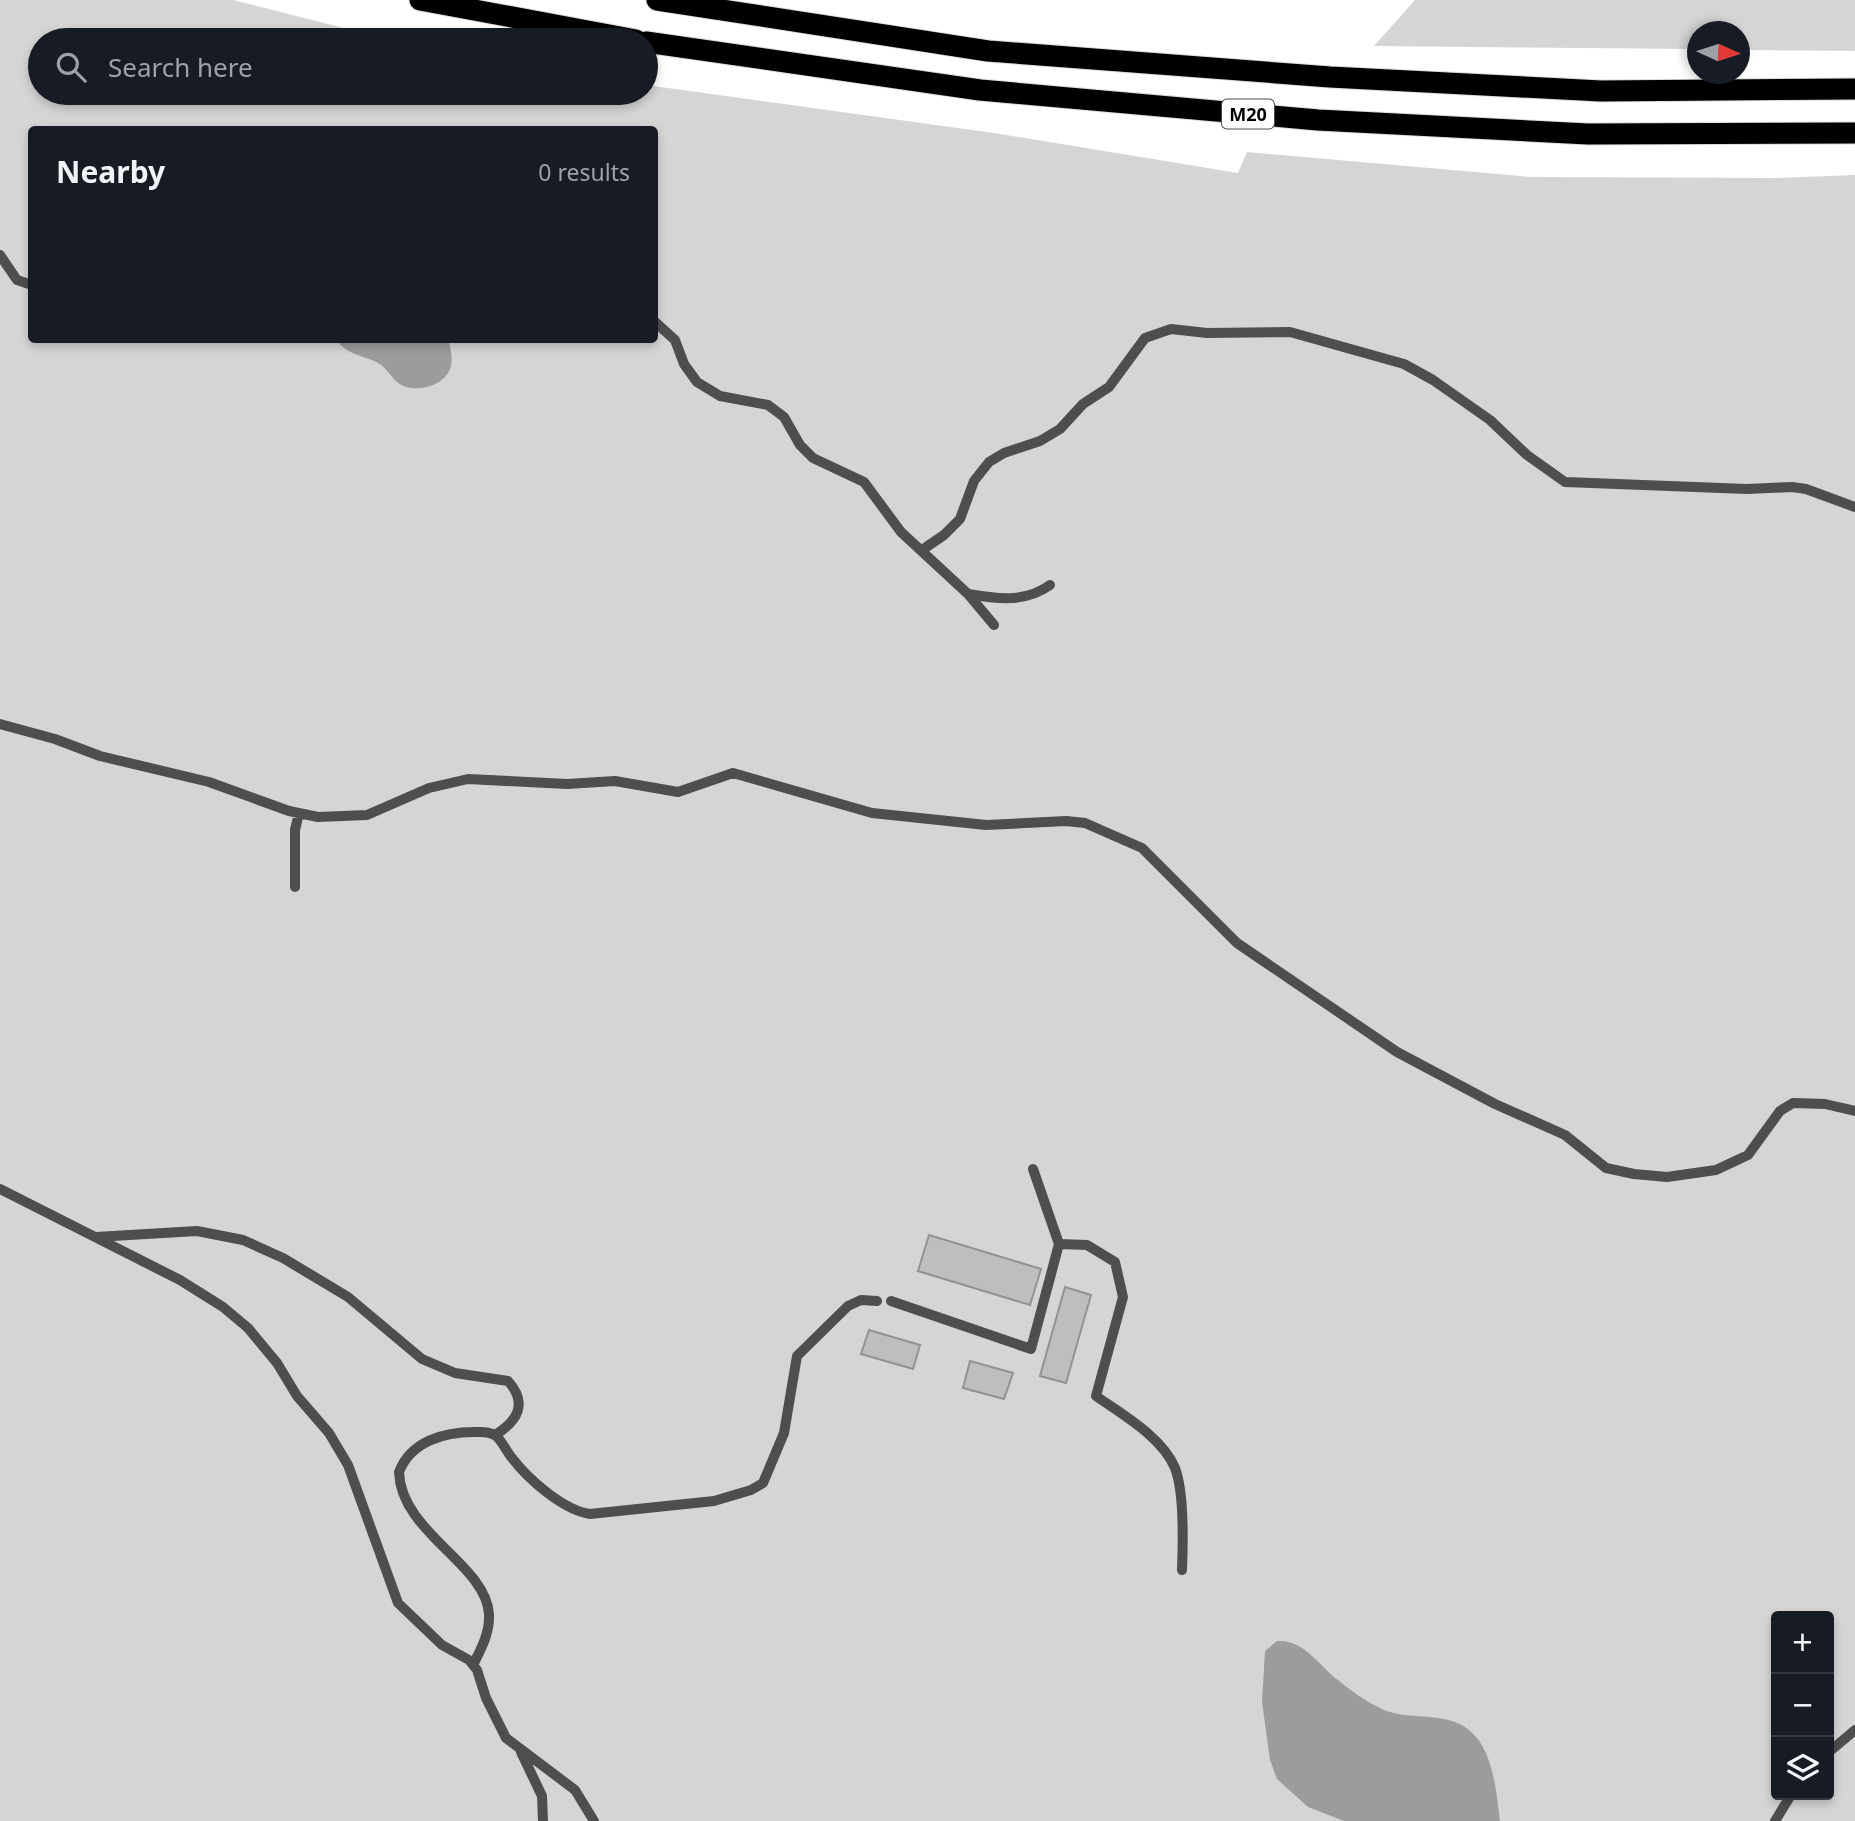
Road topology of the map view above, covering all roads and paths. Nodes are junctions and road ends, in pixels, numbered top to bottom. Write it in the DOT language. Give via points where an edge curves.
graph roads {
  1 [pos="420,0"];
  2 [pos="657,0"];
  3 [pos="571,28"];
  4 [pos="658,44"];
  5 [pos="1855,89"];
  6 [pos="1855,133"];
  7 [pos="0,255"];
  8 [pos="28,284"];
  9 [pos="658,324"];
  10 [pos="1855,507"];
  11 [pos="922,550"];
  12 [pos="1050,585"];
  13 [pos="968,594"];
  14 [pos="994,625"];
  15 [pos="0,724"];
  16 [pos="299,814"];
  17 [pos="295,887"];
  18 [pos="1855,1111"];
  19 [pos="1033,1169"];
  20 [pos="0,1188"];
  21 [pos="94,1237"];
  22 [pos="1059,1244"];
  23 [pos="877,1301"];
  24 [pos="891,1301"];
  25 [pos="495,1435"];
  26 [pos="1182,1570"];
  27 [pos="473,1665"];
  28 [pos="1855,1730"];
  29 [pos="1834,1748"];
  30 [pos="521,1752"];
  31 [pos="1788,1800"];
  32 [pos="542,1821"];
  33 [pos="594,1821"];
  34 [pos="1776,1821"];
  1 -- 3 [label="highway"];
  2 -- 5 [label="highway, M20" via="988,51 1330,77 1601,91"];
  4 -- 6 [label="highway, M20" via="980,89 1318,120 1588,134"];
  7 -- 8 [label="lane" via="17,280"];
  9 -- 11 [label="lane" via="675,340 697,382 720,396 777,410 813,458 863,482"];
  10 -- 11 [label="lane" via="1792,487 1566,482 1527,455 1490,420 1404,364 1290,332 1171,329 1145,338 1110,387 1083,404 1051,436 989,462 974,481 960,519"];
  11 -- 13 [label="lane"];
  12 -- 13 [label="lane" via="1020,598"];
  13 -- 14 [label="lane"];
  15 -- 16 [label="lane" via="100,756 209,782"];
  16 -- 17 [label="lane"];
  16 -- 18 [label="lane" via="330,818 367,815 429,788 468,779 566,785 615,781 678,792 733,773 872,813 986,825 1085,823 1142,848 1237,943 1397,1052 1565,1135 1606,1168 1667,1177 1716,1170 1748,1155 1780,1111 1793,1103"];
  19 -- 22 [label="lane"];
  20 -- 21 [label="lane"];
  21 -- 25 [label="lane" via="209,1232 243,1240 283,1258 348,1297 422,1359 444,1370 508,1381 519,1396 519,1410 508,1427"];
  21 -- 27 [label="lane" via="204,1293 262,1344 348,1465 398,1603 442,1645"];
  22 -- 24 [label="lane" via="1031,1349"];
  22 -- 26 [label="lane" via="1087,1245 1115,1262 1123,1297 1097,1396 1158,1444 1175,1469 1183,1531"];
  23 -- 25 [label="lane" via="861,1300 848,1306 797,1356 777,1452 763,1483 751,1490 714,1501 616,1513 579,1512 519,1467"];
  25 -- 27 [label="lane" via="461,1432 432,1439 412,1451 400,1472 401,1489 417,1517 481,1589 489,1612 486,1639"];
  27 -- 30 [label="lane" via="497,1724"];
  28 -- 29 [label="lane"];
  30 -- 32 [label="lane" via="542,1796"];
  30 -- 33 [label="lane" via="575,1790"];
  31 -- 34 [label="lane"];
}
